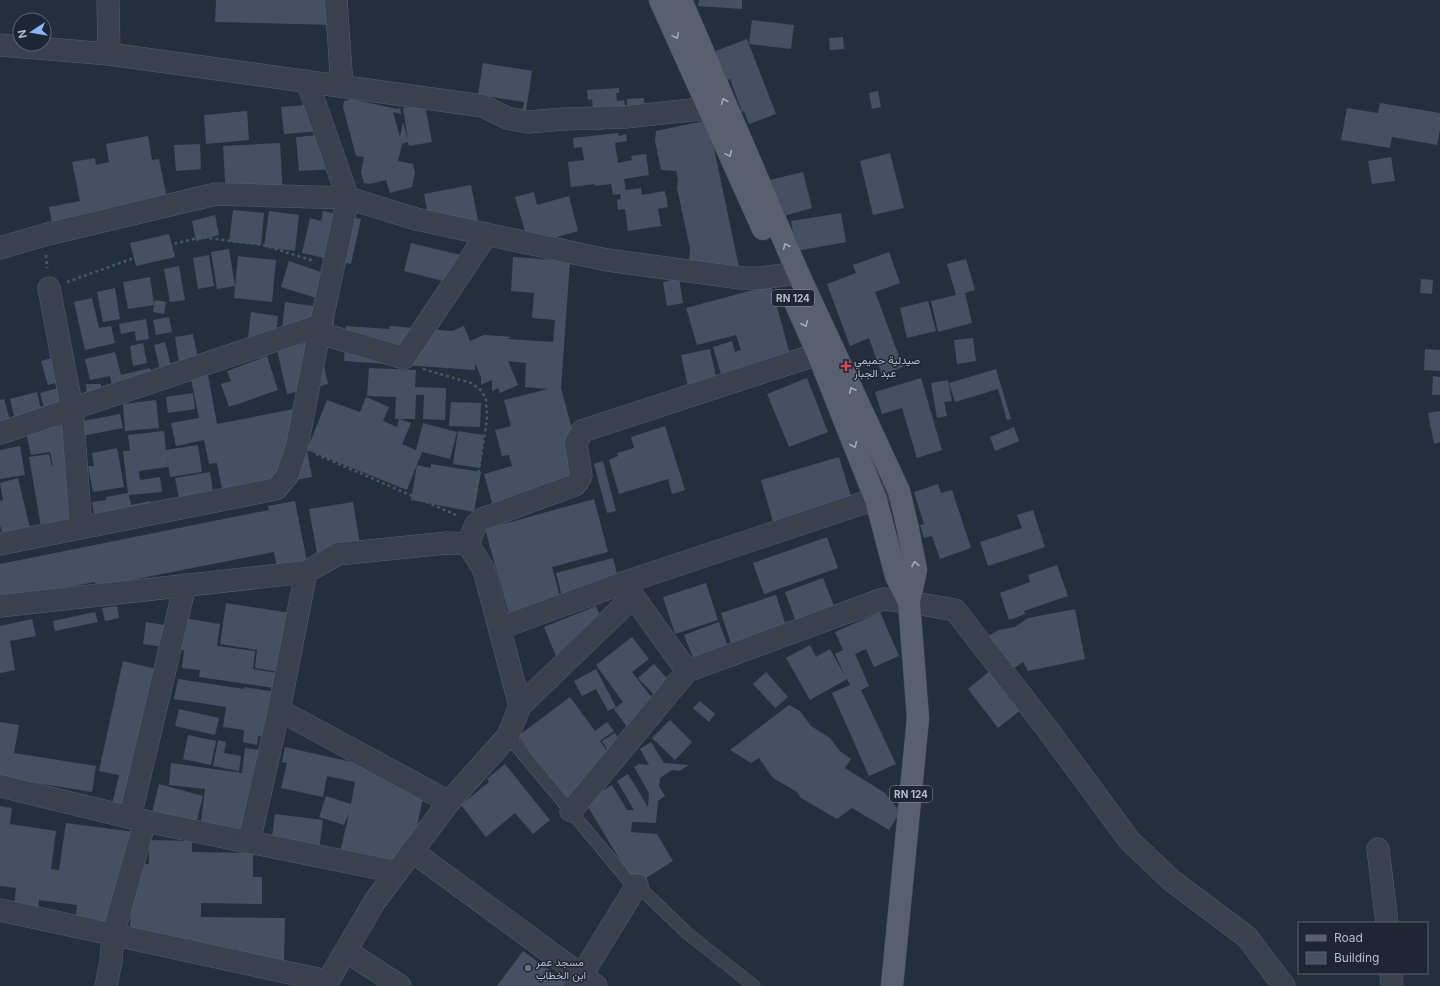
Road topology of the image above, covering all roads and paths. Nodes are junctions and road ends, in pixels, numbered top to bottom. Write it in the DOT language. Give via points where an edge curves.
graph roads {
  1 [pos="108,0"];
  2 [pos="336,0"];
  3 [pos="660,0"];
  4 [pos="681,0"];
  5 [pos="0,45"];
  6 [pos="109,54"];
  7 [pos="307,81"];
  8 [pos="342,86"];
  9 [pos="709,108"];
  10 [pos="348,198"];
  11 [pos="487,234"];
  12 [pos="44,235"];
  13 [pos="0,248"];
  14 [pos="333,267"];
  15 [pos="791,274"];
  16 [pos="49,288"];
  17 [pos="320,329"];
  18 [pos="818,354"];
  19 [pos="404,358"];
  20 [pos="72,409"];
  21 [pos="0,433"];
  22 [pos="297,446"];
  23 [pos="899,492"];
  24 [pos="876,500"];
  25 [pos="479,522"];
  26 [pos="81,528"];
  27 [pos="0,544"];
  28 [pos="468,544"];
  29 [pos="306,572"];
  30 [pos="185,585"];
  31 [pos="628,590"];
  32 [pos="909,602"];
  33 [pos="0,606"];
  34 [pos="500,628"];
  35 [pos="687,671"];
  36 [pos="520,706"];
  37 [pos="279,710"];
  38 [pos="508,736"];
  39 [pos="0,786"];
  40 [pos="449,802"];
  41 [pos="570,811"];
  42 [pos="138,819"];
  43 [pos="249,842"];
  44 [pos="1378,849"];
  45 [pos="412,851"];
  46 [pos="397,872"];
  47 [pos="637,885"];
  48 [pos="0,910"];
  49 [pos="1387,922"];
  50 [pos="113,935"];
  51 [pos="346,951"];
  52 [pos="1391,974"];
  53 [pos="584,982"];
  54 [pos="326,983"];
  55 [pos="1274,983"];
  56 [pos="106,986"];
  57 [pos="400,986"];
  58 [pos="754,986"];
  59 [pos="892,986"];
  60 [pos="1392,986"];
  1 -- 6 [label="street"];
  2 -- 8 [label="street"];
  3 -- 9 [label="main road, RN 124, one-way"];
  15 -- 4 [label="main road, RN 124, one-way"];
  5 -- 6 [label="street"];
  6 -- 7 [label="street"];
  7 -- 8 [label="street"];
  7 -- 10 [label="street"];
  8 -- 9 [label="street" via="484,106 507,118 528,122 626,117"];
  9 -- 15 [label="main road, RN 124, one-way"];
  10 -- 11 [label="street" via="416,219"];
  10 -- 12 [label="street" via="216,194"];
  10 -- 14 [label="street"];
  11 -- 15 [label="street" via="607,260 741,278"];
  11 -- 19 [label="street"];
  12 -- 13 [label="street"];
  12 -- 16 [label="path"];
  14 -- 16 [label="path" via="263,245 201,236"];
  14 -- 17 [label="street"];
  15 -- 18 [label="main road, RN 124, one-way"];
  23 -- 15 [label="main road, RN 124, one-way"];
  16 -- 20 [label="street"];
  17 -- 19 [label="street"];
  17 -- 20 [label="street"];
  17 -- 22 [label="street"];
  18 -- 24 [label="main road, RN 124, one-way"];
  18 -- 25 [label="street" via="582,431 576,443 581,476 575,485"];
  19 -- 25 [label="path" via="414,366 471,383 482,391 486,400 487,419 475,495"];
  20 -- 21 [label="street"];
  20 -- 26 [label="street"];
  22 -- 25 [label="path"];
  22 -- 26 [label="street" via="287,476 276,489"];
  23 -- 24 [label="street"];
  32 -- 23 [label="main road, RN 124, one-way" via="916,570"];
  24 -- 31 [label="street"];
  24 -- 32 [label="main road, RN 124" via="896,576"];
  25 -- 28 [label="street"];
  26 -- 27 [label="street"];
  28 -- 29 [label="street" via="446,543 338,554"];
  28 -- 34 [label="street" via="484,570"];
  29 -- 30 [label="street"];
  29 -- 37 [label="street"];
  30 -- 33 [label="street"];
  30 -- 42 [label="street"];
  31 -- 34 [label="street"];
  31 -- 35 [label="street"];
  31 -- 36 [label="street"];
  32 -- 35 [label="street" via="883,599"];
  32 -- 55 [label="street" via="955,610 1129,840 1171,880 1247,937"];
  32 -- 59 [label="main road, RN 124" via="918,718"];
  34 -- 36 [label="street"];
  35 -- 41 [label="street"];
  36 -- 38 [label="street"];
  37 -- 40 [label="street"];
  37 -- 43 [label="street"];
  38 -- 40 [label="street"];
  38 -- 41 [label="lane"];
  39 -- 42 [label="street"];
  40 -- 45 [label="street"];
  41 -- 47 [label="lane" via="628,880"];
  42 -- 43 [label="street"];
  42 -- 50 [label="street"];
  43 -- 46 [label="street"];
  44 -- 49 [label="street"];
  45 -- 46 [label="street"];
  45 -- 53 [label="street"];
  46 -- 51 [label="street" via="375,900"];
  47 -- 53 [label="street"];
  47 -- 58 [label="lane" via="687,933"];
  48 -- 50 [label="street"];
  50 -- 54 [label="street"];
  50 -- 56 [label="street"];
  51 -- 54 [label="street"];
  51 -- 57 [label="street"];
  52 -- 60 [label="street"];
}
